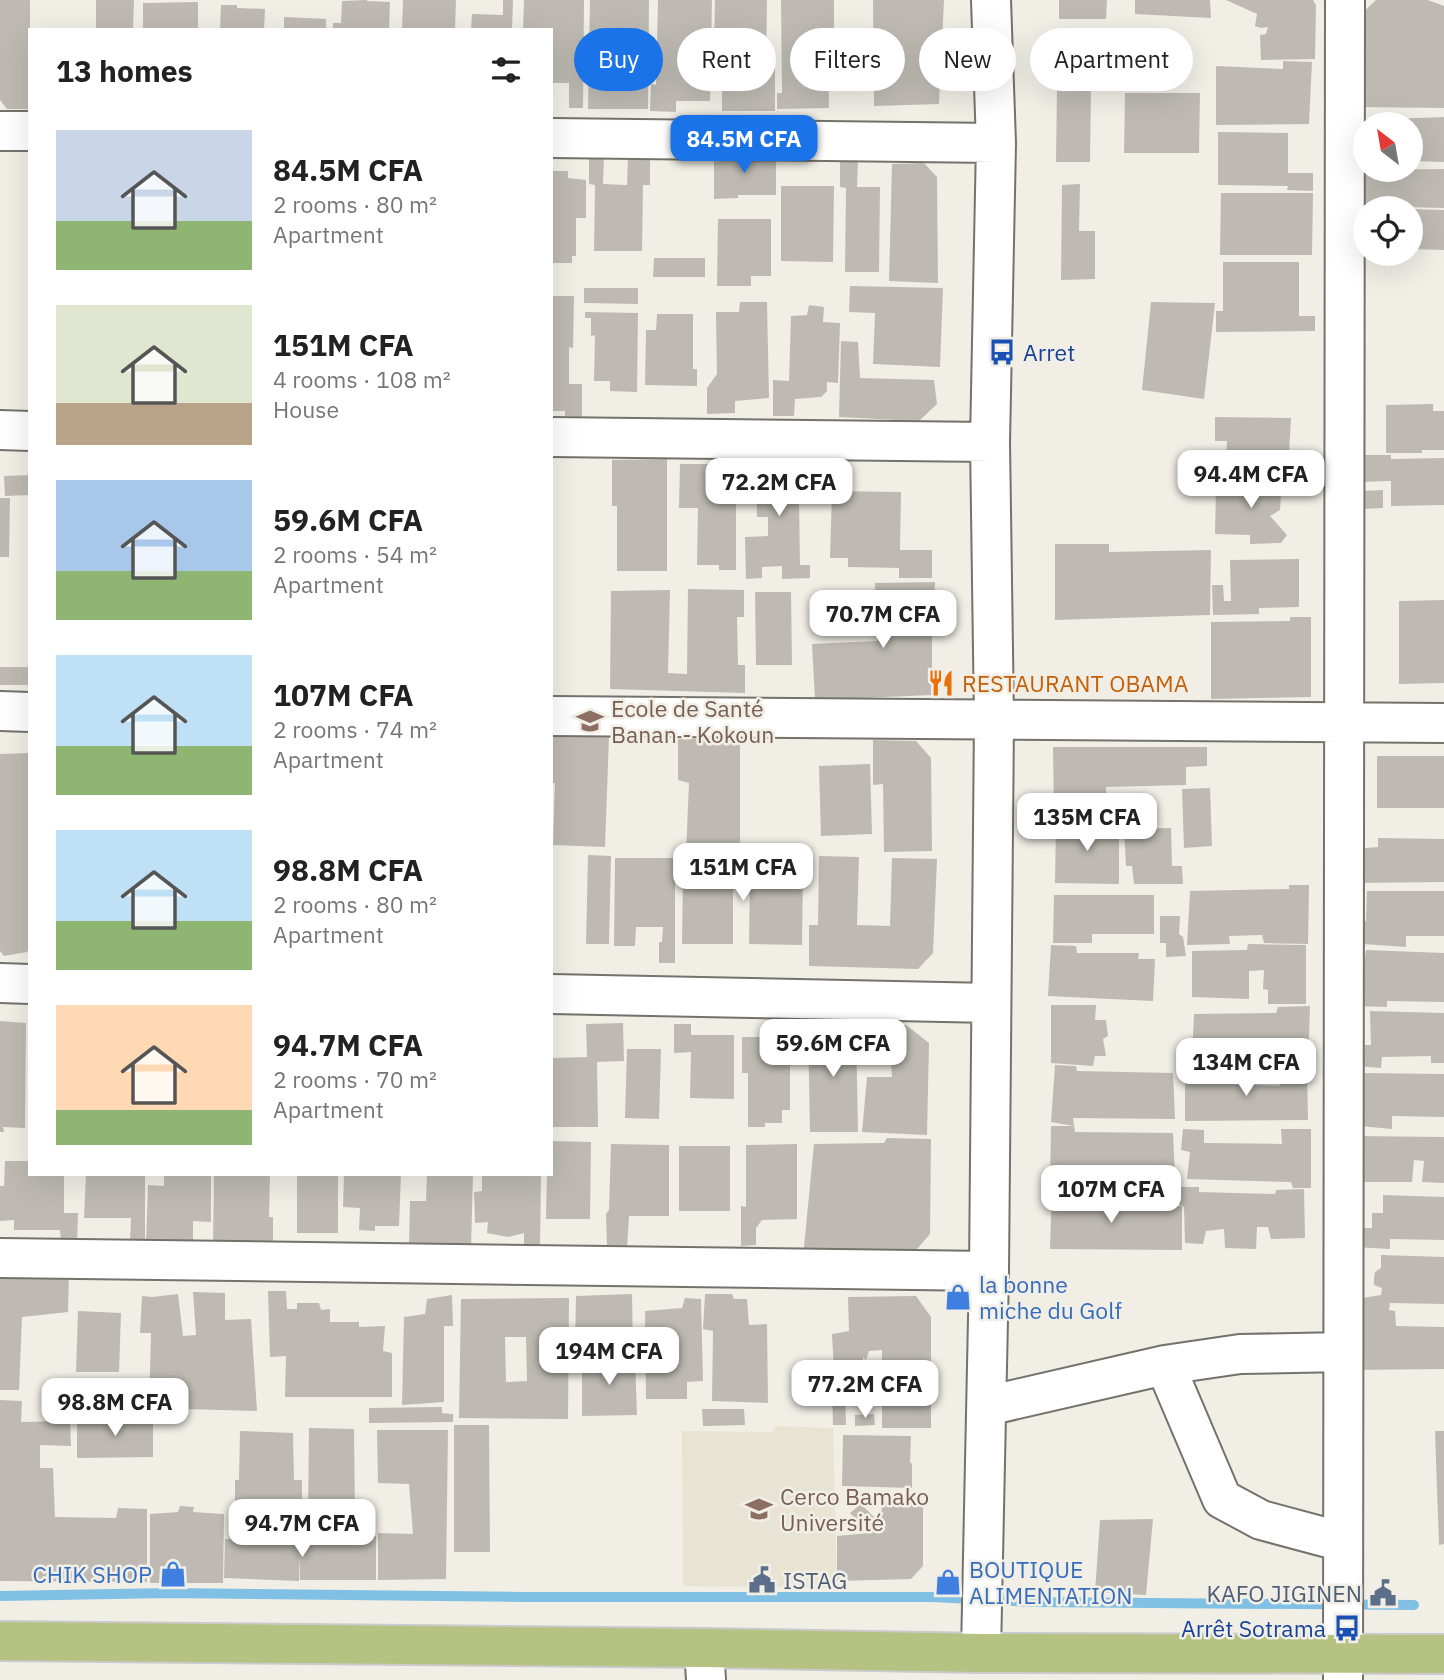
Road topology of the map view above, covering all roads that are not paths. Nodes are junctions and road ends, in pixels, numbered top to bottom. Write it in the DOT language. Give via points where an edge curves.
graph roads {
  1 [pos="991,0"];
  2 [pos="1345,0"];
  3 [pos="0,131"];
  4 [pos="28,131"];
  5 [pos="553,138"];
  6 [pos="996,143"];
  7 [pos="0,430"];
  8 [pos="28,431"];
  9 [pos="553,437"];
  10 [pos="990,442"];
  11 [pos="0,711"];
  12 [pos="28,712"];
  13 [pos="553,716"];
  14 [pos="994,719"];
  15 [pos="1344,722"];
  16 [pos="1444,723"];
  17 [pos="0,983"];
  18 [pos="28,984"];
  19 [pos="553,994"];
  20 [pos="991,1003"];
  21 [pos="0,1258"];
  22 [pos="989,1271"];
  23 [pos="1343,1352"];
  24 [pos="1165,1365"];
  25 [pos="987,1406"];
  26 [pos="1343,1542"];
  27 [pos="0,1642"];
  28 [pos="981,1653"];
  29 [pos="1444,1654"];
  30 [pos="705,1664"];
  31 [pos="1343,1667"];
  1 -- 6 [label="street"];
  2 -- 15 [label="street"];
  3 -- 4 [label="street"];
  5 -- 6 [label="street"];
  6 -- 10 [label="street"];
  7 -- 8 [label="street"];
  9 -- 10 [label="street"];
  10 -- 14 [label="street"];
  11 -- 12 [label="street"];
  13 -- 14 [label="street"];
  14 -- 15 [label="street"];
  14 -- 20 [label="street"];
  15 -- 16 [label="street"];
  15 -- 23 [label="street"];
  17 -- 18 [label="street"];
  19 -- 20 [label="street"];
  20 -- 22 [label="street"];
  21 -- 22 [label="street"];
  22 -- 25 [label="street"];
  23 -- 24 [label="street" via="1240,1354"];
  23 -- 26 [label="street"];
  24 -- 25 [label="street"];
  24 -- 26 [label="street" via="1222,1499 1261,1520"];
  25 -- 28 [label="street"];
  26 -- 31 [label="street"];
  27 -- 30 [label="main road"];
  28 -- 30 [label="main road"];
  28 -- 31 [label="main road"];
  29 -- 31 [label="main road"];
}
